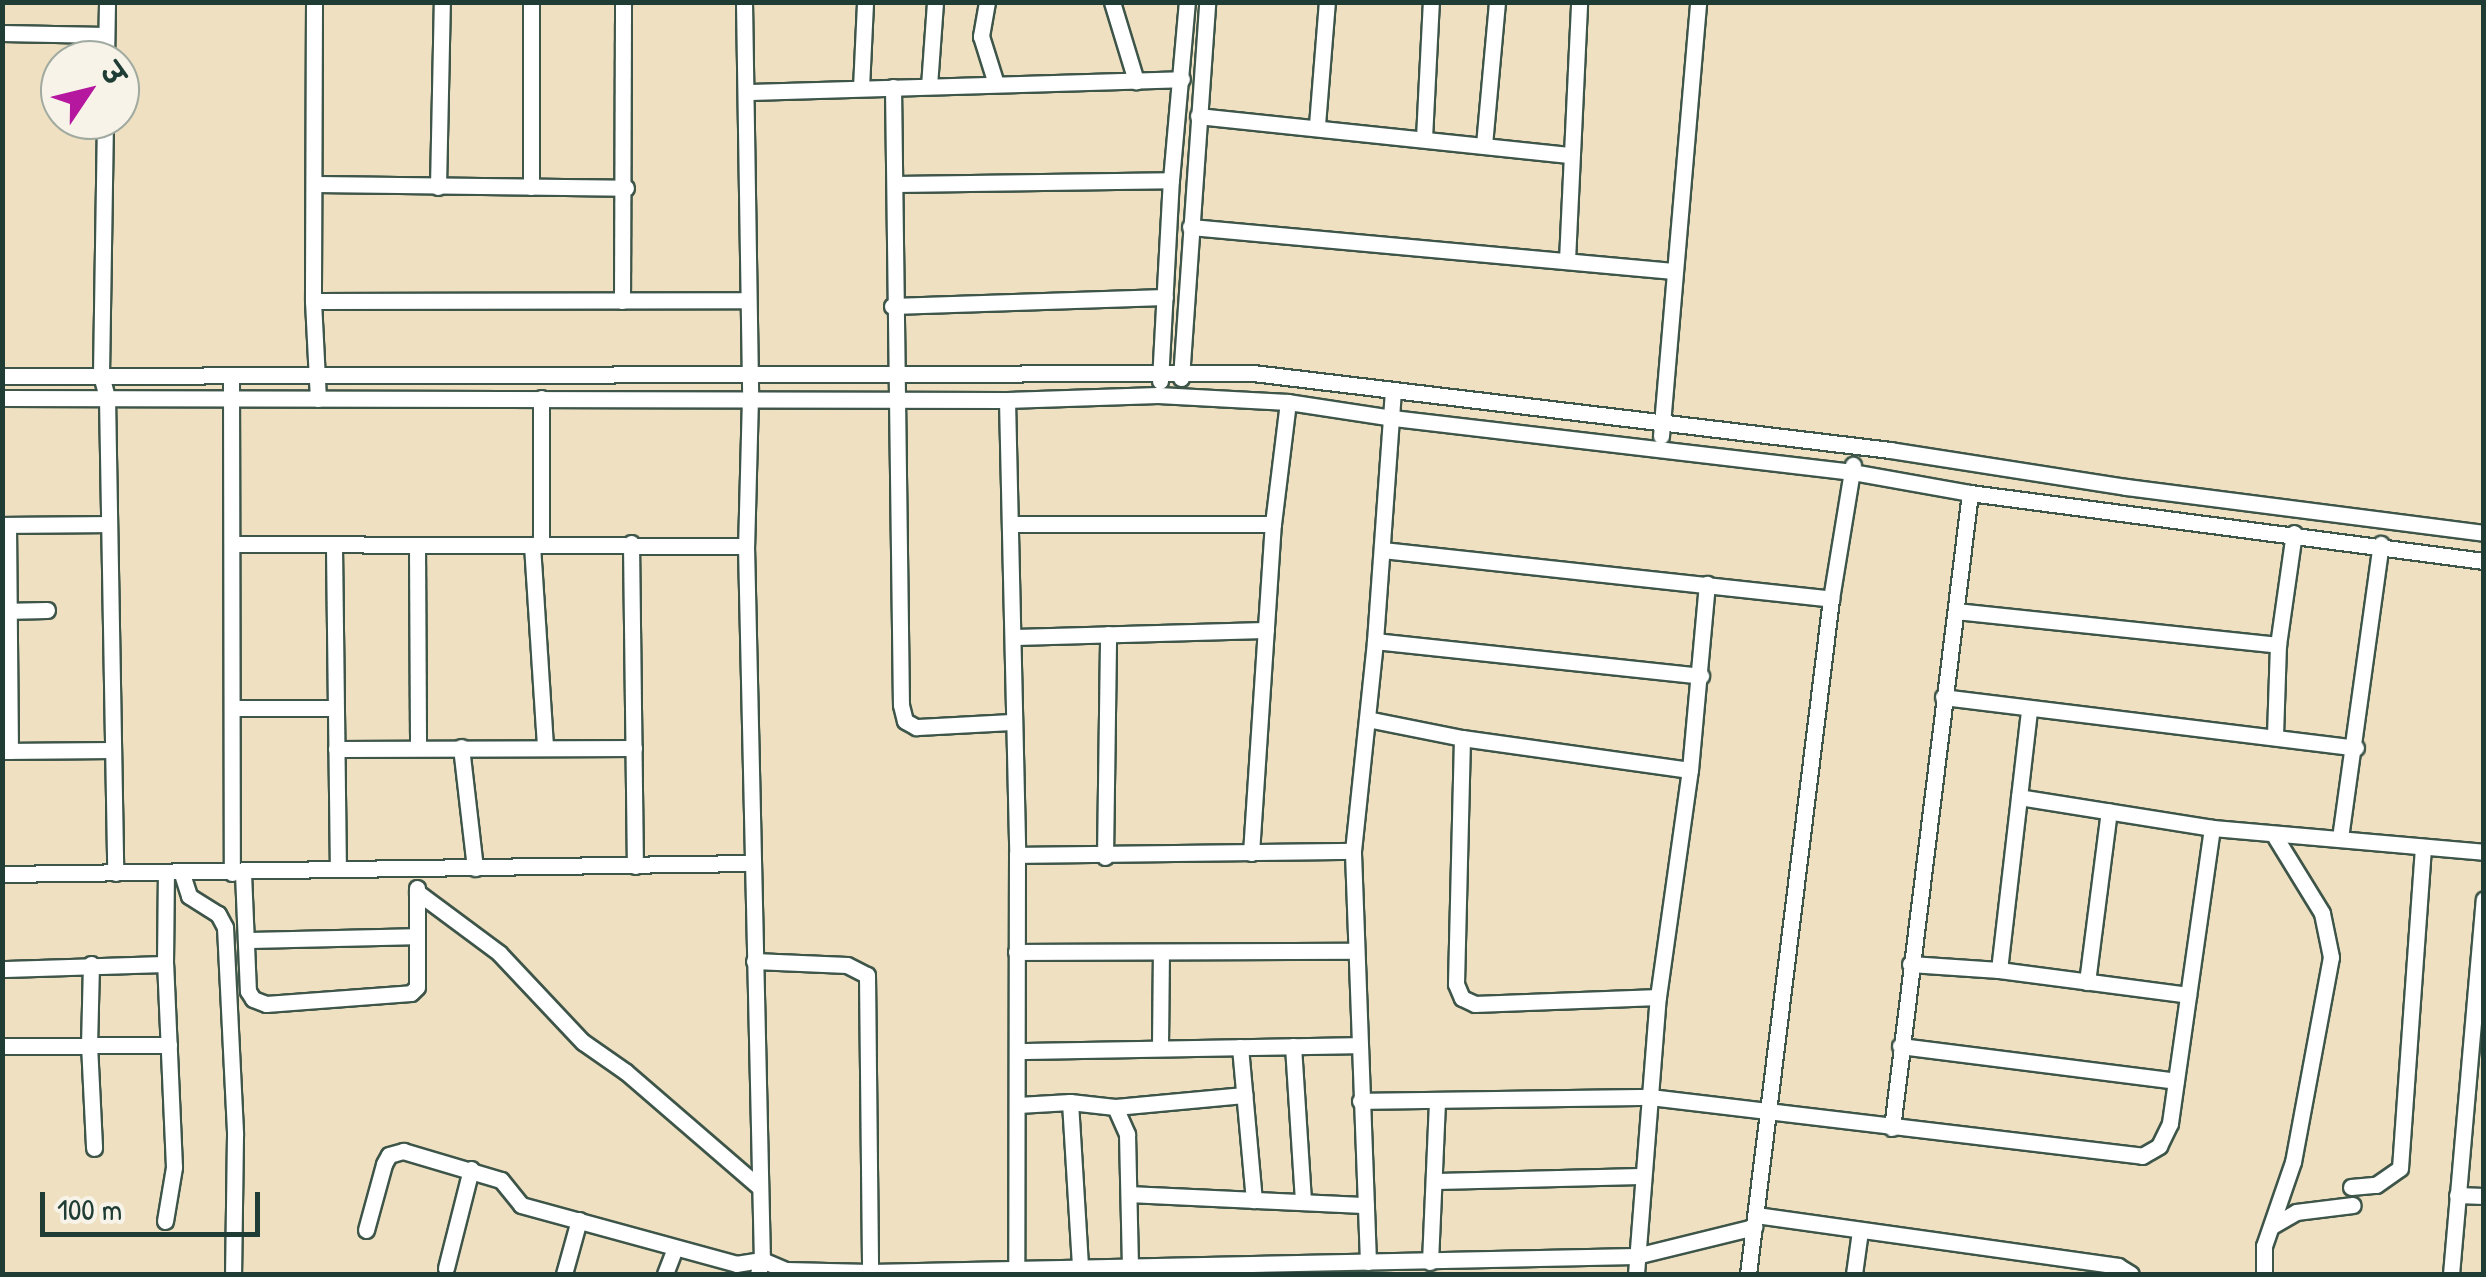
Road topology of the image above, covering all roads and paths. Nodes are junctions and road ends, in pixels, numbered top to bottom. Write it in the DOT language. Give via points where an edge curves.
graph roads {
  1 [pos="107,2"];
  2 [pos="314,2"];
  3 [pos="442,2"];
  4 [pos="531,2"];
  5 [pos="623,2"];
  6 [pos="744,2"];
  7 [pos="865,2"];
  8 [pos="935,2"];
  9 [pos="987,2"];
  10 [pos="1112,2"];
  11 [pos="1187,2"];
  12 [pos="1207,2"];
  13 [pos="1327,2"];
  14 [pos="1430,2"];
  15 [pos="1497,2"];
  16 [pos="1579,2"];
  17 [pos="1698,2"];
  18 [pos="2,33"];
  19 [pos="106,34"];
  20 [pos="106,40"];
  21 [pos="1136,80"];
  22 [pos="1182,80"];
  23 [pos="996,84"];
  24 [pos="929,86"];
  25 [pos="893,87"];
  26 [pos="861,88"];
  27 [pos="748,92"];
  28 [pos="1198,116"];
  29 [pos="1316,125"];
  30 [pos="1424,138"];
  31 [pos="105,140"];
  32 [pos="1484,145"];
  33 [pos="1571,156"];
  34 [pos="1171,180"];
  35 [pos="316,184"];
  36 [pos="896,184"];
  37 [pos="438,187"];
  38 [pos="531,187"];
  39 [pos="626,188"];
  40 [pos="1190,228"];
  41 [pos="1567,260"];
  42 [pos="1674,271"];
  43 [pos="1165,297"];
  44 [pos="313,300"];
  45 [pos="748,300"];
  46 [pos="622,301"];
  47 [pos="892,306"];
  48 [pos="1162,371"];
  49 [pos="1181,371"];
  50 [pos="750,372"];
  51 [pos="894,372"];
  52 [pos="231,374"];
  53 [pos="317,374"];
  54 [pos="100,375"];
  55 [pos="2,376"];
  56 [pos="1393,391"];
  57 [pos="1158,395"];
  58 [pos="1181,396"];
  59 [pos="106,397"];
  60 [pos="750,397"];
  61 [pos="2,398"];
  62 [pos="540,398"];
  63 [pos="318,399"];
  64 [pos="895,400"];
  65 [pos="1007,400"];
  66 [pos="231,401"];
  67 [pos="1288,402"];
  68 [pos="1393,418"];
  69 [pos="1662,426"];
  70 [pos="1857,447"];
  71 [pos="1660,450"];
  72 [pos="1852,472"];
  73 [pos="1970,493"];
  74 [pos="108,524"];
  75 [pos="1011,524"];
  76 [pos="1273,524"];
  77 [pos="5,525"];
  78 [pos="2294,533"];
  79 [pos="2484,533"];
  80 [pos="232,544"];
  81 [pos="630,544"];
  82 [pos="2381,544"];
  83 [pos="537,545"];
  84 [pos="417,546"];
  85 [pos="746,546"];
  86 [pos="334,547"];
  87 [pos="1383,550"];
  88 [pos="2484,562"];
  89 [pos="1708,584"];
  90 [pos="1831,600"];
  91 [pos="4,610"];
  92 [pos="47,610"];
  93 [pos="1956,611"];
  94 [pos="1266,630"];
  95 [pos="1108,634"];
  96 [pos="1014,636"];
  97 [pos="1376,641"];
  98 [pos="2278,645"];
  99 [pos="1700,676"];
  100 [pos="1943,697"];
  101 [pos="232,708"];
  102 [pos="336,708"];
  103 [pos="2030,709"];
  104 [pos="1367,719"];
  105 [pos="1013,722"];
  106 [pos="2275,734"];
  107 [pos="1462,738"];
  108 [pos="462,747"];
  109 [pos="545,747"];
  110 [pos="418,748"];
  111 [pos="634,748"];
  112 [pos="2356,748"];
  113 [pos="336,749"];
  114 [pos="113,750"];
  115 [pos="6,751"];
  116 [pos="1690,770"];
  117 [pos="2019,797"];
  118 [pos="2109,811"];
  119 [pos="2212,828"];
  120 [pos="2274,834"];
  121 [pos="2349,839"];
  122 [pos="2423,847"];
  123 [pos="1353,851"];
  124 [pos="2484,852"];
  125 [pos="1251,853"];
  126 [pos="1017,855"];
  127 [pos="1105,857"];
  128 [pos="751,862"];
  129 [pos="635,866"];
  130 [pos="475,868"];
  131 [pos="338,869"];
  132 [pos="418,869"];
  133 [pos="238,872"];
  134 [pos="116,873"];
  135 [pos="2,874"];
  136 [pos="174,874"];
  137 [pos="417,892"];
  138 [pos="2484,899"];
  139 [pos="416,936"];
  140 [pos="246,940"];
  141 [pos="1353,951"];
  142 [pos="1016,952"];
  143 [pos="1161,953"];
  144 [pos="754,961"];
  145 [pos="91,964"];
  146 [pos="164,964"];
  147 [pos="1910,964"];
  148 [pos="2,969"];
  149 [pos="1999,970"];
  150 [pos="2087,982"];
  151 [pos="2188,995"];
  152 [pos="1658,997"];
  153 [pos="2478,1022"];
  154 [pos="88,1044"];
  155 [pos="1160,1044"];
  156 [pos="1359,1044"];
  157 [pos="169,1045"];
  158 [pos="2,1046"];
  159 [pos="1293,1046"];
  160 [pos="1900,1046"];
  161 [pos="1240,1047"];
  162 [pos="1018,1050"];
  163 [pos="2176,1080"];
  164 [pos="1244,1094"];
  165 [pos="1650,1097"];
  166 [pos="1360,1101"];
  167 [pos="1437,1101"];
  168 [pos="1070,1102"];
  169 [pos="1018,1104"];
  170 [pos="1116,1107"];
  171 [pos="1770,1113"];
  172 [pos="1892,1128"];
  173 [pos="94,1148"];
  174 [pos="472,1169"];
  175 [pos="1643,1176"];
  176 [pos="1434,1181"];
  177 [pos="758,1186"];
  178 [pos="2351,1187"];
  179 [pos="1130,1194"];
  180 [pos="2457,1195"];
  181 [pos="2484,1196"];
  182 [pos="1254,1200"];
  183 [pos="1303,1202"];
  184 [pos="1366,1205"];
  185 [pos="2353,1205"];
  186 [pos="579,1220"];
  187 [pos="165,1221"];
  188 [pos="1755,1221"];
  189 [pos="2272,1226"];
  190 [pos="366,1230"];
  191 [pos="1860,1231"];
  192 [pos="675,1248"];
  193 [pos="1636,1256"];
  194 [pos="2040,1256"];
  195 [pos="1579,1257"];
  196 [pos="1368,1262"];
  197 [pos="1130,1266"];
  198 [pos="1422,1266"];
  199 [pos="760,1267"];
  200 [pos="1080,1267"];
  201 [pos="1521,1267"];
  202 [pos="446,1268"];
  203 [pos="1016,1268"];
  204 [pos="1464,1268"];
  205 [pos="2083,1268"];
  206 [pos="1221,1269"];
  207 [pos="1166,1270"];
  208 [pos="881,1273"];
  209 [pos="233,1274"];
  210 [pos="564,1274"];
  211 [pos="665,1274"];
  212 [pos="1579,1274"];
  213 [pos="1636,1274"];
  214 [pos="1748,1274"];
  215 [pos="1854,1274"];
  216 [pos="2036,1274"];
  217 [pos="2131,1274"];
  218 [pos="2264,1274"];
  219 [pos="2451,1274"];
  1 -- 19 [label="street"];
  2 -- 35 [label="street"];
  3 -- 37 [label="street"];
  4 -- 38 [label="street"];
  5 -- 39 [label="street"];
  6 -- 27 [label="street"];
  7 -- 26 [label="street"];
  8 -- 24 [label="street"];
  9 -- 23 [label="street" via="981,36"];
  10 -- 21 [label="street"];
  11 -- 22 [label="street"];
  12 -- 28 [label="street"];
  13 -- 29 [label="street"];
  14 -- 30 [label="street"];
  15 -- 32 [label="street"];
  16 -- 33 [label="street"];
  17 -- 42 [label="street"];
  18 -- 19 [label="street"];
  19 -- 20 [label="street"];
  21 -- 22 [label="street"];
  21 -- 23 [label="street"];
  22 -- 34 [label="street"];
  23 -- 24 [label="street"];
  24 -- 25 [label="street"];
  25 -- 26 [label="street"];
  25 -- 36 [label="street"];
  26 -- 27 [label="street"];
  27 -- 45 [label="street"];
  28 -- 29 [label="street"];
  28 -- 40 [label="street"];
  29 -- 30 [label="street"];
  30 -- 32 [label="street"];
  31 -- 54 [label="street"];
  32 -- 33 [label="street"];
  33 -- 41 [label="street"];
  34 -- 36 [label="street"];
  34 -- 43 [label="street"];
  35 -- 37 [label="street"];
  35 -- 44 [label="street"];
  36 -- 47 [label="street"];
  37 -- 38 [label="street"];
  38 -- 39 [label="street"];
  39 -- 46 [label="street"];
  40 -- 41 [label="street"];
  40 -- 49 [label="street"];
  41 -- 42 [label="street"];
  42 -- 69 [label="street"];
  43 -- 47 [label="street"];
  43 -- 48 [label="street"];
  44 -- 46 [label="street"];
  44 -- 53 [label="street"];
  45 -- 46 [label="street"];
  45 -- 50 [label="street"];
  47 -- 51 [label="street"];
  48 -- 49 [label="street"];
  48 -- 51 [label="street"];
  48 -- 57 [label="street"];
  49 -- 56 [label="street"];
  49 -- 58 [label="street"];
  50 -- 51 [label="street"];
  50 -- 53 [label="street"];
  50 -- 60 [label="street"];
  51 -- 64 [label="street"];
  52 -- 53 [label="street"];
  52 -- 54 [label="street"];
  52 -- 66 [label="street"];
  53 -- 63 [label="street"];
  54 -- 55 [label="street"];
  54 -- 59 [label="street"];
  56 -- 68 [label="street"];
  56 -- 69 [label="street"];
  57 -- 58 [label="street"];
  57 -- 65 [label="street"];
  58 -- 67 [label="street"];
  59 -- 61 [label="street"];
  59 -- 66 [label="street"];
  59 -- 74 [label="street"];
  60 -- 62 [label="street"];
  60 -- 64 [label="street"];
  60 -- 85 [label="street"];
  62 -- 63 [label="street"];
  62 -- 83 [label="street"];
  63 -- 66 [label="street"];
  64 -- 65 [label="street"];
  64 -- 105 [label="street" via="905,721"];
  65 -- 75 [label="street"];
  66 -- 80 [label="street"];
  67 -- 68 [label="street"];
  67 -- 76 [label="street"];
  68 -- 71 [label="street"];
  68 -- 87 [label="street"];
  69 -- 70 [label="street"];
  69 -- 71 [label="street"];
  70 -- 72 [label="street"];
  70 -- 79 [label="street"];
  71 -- 72 [label="street"];
  72 -- 73 [label="street"];
  72 -- 90 [label="street"];
  73 -- 78 [label="street"];
  73 -- 93 [label="street"];
  74 -- 77 [label="street"];
  74 -- 114 [label="street"];
  75 -- 76 [label="street"];
  75 -- 96 [label="street"];
  76 -- 94 [label="street"];
  77 -- 91 [label="street"];
  78 -- 82 [label="street"];
  78 -- 98 [label="street"];
  80 -- 86 [label="street"];
  80 -- 101 [label="street"];
  81 -- 83 [label="street"];
  81 -- 85 [label="street"];
  81 -- 111 [label="street"];
  82 -- 88 [label="street"];
  82 -- 112 [label="street"];
  83 -- 84 [label="street"];
  83 -- 109 [label="street"];
  84 -- 86 [label="street"];
  84 -- 110 [label="street"];
  85 -- 128 [label="street"];
  86 -- 102 [label="street"];
  87 -- 89 [label="street"];
  87 -- 97 [label="street"];
  89 -- 90 [label="street"];
  89 -- 99 [label="street"];
  90 -- 171 [label="street"];
  91 -- 92 [label="street"];
  91 -- 115 [label="street"];
  93 -- 98 [label="street"];
  93 -- 100 [label="street"];
  94 -- 95 [label="street"];
  94 -- 125 [label="street"];
  95 -- 96 [label="street"];
  95 -- 127 [label="street"];
  96 -- 105 [label="street"];
  97 -- 99 [label="street"];
  97 -- 104 [label="street"];
  98 -- 106 [label="street"];
  99 -- 116 [label="street"];
  100 -- 103 [label="street"];
  100 -- 147 [label="street"];
  101 -- 102 [label="street"];
  101 -- 133 [label="street"];
  102 -- 113 [label="street"];
  103 -- 106 [label="street"];
  103 -- 117 [label="street"];
  104 -- 107 [label="street"];
  104 -- 123 [label="street"];
  105 -- 126 [label="street"];
  106 -- 112 [label="street"];
  107 -- 116 [label="street"];
  107 -- 152 [label="street" via="1456,984 1462,998 1475,1004"];
  108 -- 109 [label="street"];
  108 -- 110 [label="street"];
  108 -- 130 [label="street"];
  109 -- 111 [label="street"];
  110 -- 113 [label="street"];
  111 -- 129 [label="street"];
  112 -- 121 [label="street"];
  113 -- 131 [label="street"];
  114 -- 115 [label="street"];
  114 -- 134 [label="street"];
  116 -- 152 [label="street"];
  117 -- 118 [label="street"];
  117 -- 149 [label="street"];
  118 -- 119 [label="street"];
  118 -- 150 [label="street"];
  119 -- 120 [label="street"];
  119 -- 151 [label="street"];
  120 -- 121 [label="street"];
  120 -- 189 [label="street" via="2322,913 2331,957 2293,1162"];
  121 -- 122 [label="street"];
  122 -- 124 [label="street"];
  122 -- 178 [label="street" via="2400,1168 2376,1185"];
  123 -- 125 [label="street"];
  123 -- 141 [label="street"];
  125 -- 127 [label="street"];
  126 -- 127 [label="street"];
  126 -- 142 [label="street"];
  128 -- 129 [label="street"];
  128 -- 144 [label="street"];
  129 -- 130 [label="street"];
  130 -- 132 [label="street"];
  131 -- 132 [label="street"];
  131 -- 133 [label="street"];
  132 -- 137 [label="street"];
  133 -- 136 [label="street"];
  133 -- 140 [label="street"];
  134 -- 135 [label="street"];
  134 -- 136 [label="street"];
  136 -- 146 [label="street"];
  136 -- 209 [label="street" via="225,927"];
  137 -- 139 [label="street"];
  137 -- 177 [label="street" via="499,953 583,1042"];
  138 -- 153 [label="street"];
  139 -- 140 [label="street"];
  139 -- 140 [label="street" via="417,987 411,994 266,1004 248,991"];
  141 -- 143 [label="street"];
  141 -- 156 [label="street"];
  142 -- 143 [label="street"];
  142 -- 162 [label="street"];
  143 -- 155 [label="street"];
  144 -- 177 [label="street"];
  144 -- 208 [label="street" via="846,965 868,975"];
  145 -- 146 [label="street"];
  145 -- 148 [label="street"];
  145 -- 154 [label="street"];
  146 -- 157 [label="street"];
  147 -- 149 [label="street"];
  147 -- 160 [label="street"];
  149 -- 150 [label="street"];
  150 -- 151 [label="street"];
  151 -- 163 [label="street"];
  152 -- 165 [label="street"];
  153 -- 180 [label="street"];
  154 -- 157 [label="street"];
  154 -- 158 [label="street"];
  154 -- 173 [label="street"];
  155 -- 161 [label="street"];
  155 -- 162 [label="street"];
  156 -- 159 [label="street"];
  156 -- 166 [label="street"];
  157 -- 187 [label="street" via="174,1182"];
  159 -- 161 [label="street"];
  159 -- 183 [label="street"];
  160 -- 163 [label="street"];
  160 -- 172 [label="street"];
  161 -- 164 [label="street"];
  162 -- 169 [label="street"];
  163 -- 172 [label="street" via="2166,1137 2142,1156"];
  164 -- 170 [label="street"];
  164 -- 182 [label="street"];
  165 -- 167 [label="street"];
  165 -- 171 [label="street"];
  165 -- 175 [label="street"];
  166 -- 167 [label="street"];
  166 -- 184 [label="street"];
  167 -- 176 [label="street"];
  168 -- 169 [label="street"];
  168 -- 170 [label="street"];
  168 -- 200 [label="street"];
  169 -- 203 [label="street"];
  170 -- 179 [label="street" via="1127,1134"];
  171 -- 172 [label="street"];
  171 -- 188 [label="street"];
  174 -- 186 [label="street" via="500,1180 521,1205"];
  174 -- 190 [label="street" via="403,1151 390,1155"];
  174 -- 202 [label="street"];
  175 -- 176 [label="street"];
  175 -- 193 [label="street"];
  176 -- 198 [label="street"];
  177 -- 199 [label="street"];
  179 -- 182 [label="street"];
  179 -- 197 [label="street"];
  180 -- 181 [label="street"];
  180 -- 219 [label="street"];
  182 -- 183 [label="street"];
  183 -- 184 [label="street"];
  184 -- 196 [label="street"];
  185 -- 189 [label="street" via="2296,1212"];
  186 -- 192 [label="street"];
  186 -- 210 [label="street"];
  188 -- 191 [label="street"];
  188 -- 193 [label="street"];
  188 -- 214 [label="street"];
  189 -- 218 [label="street"];
  191 -- 194 [label="street"];
  191 -- 215 [label="street"];
  192 -- 199 [label="street"];
  192 -- 211 [label="street"];
  193 -- 195 [label="street"];
  193 -- 213 [label="street"];
  194 -- 205 [label="street"];
  194 -- 216 [label="street"];
  195 -- 201 [label="street"];
  195 -- 212 [label="street"];
  196 -- 198 [label="street"];
  196 -- 206 [label="street"];
  197 -- 200 [label="street"];
  197 -- 207 [label="street"];
  198 -- 204 [label="street"];
  199 -- 208 [label="street"];
  200 -- 203 [label="street"];
  201 -- 204 [label="street"];
  203 -- 208 [label="street"];
  205 -- 217 [label="street" via="2118,1266"];
  206 -- 207 [label="street"];
}
